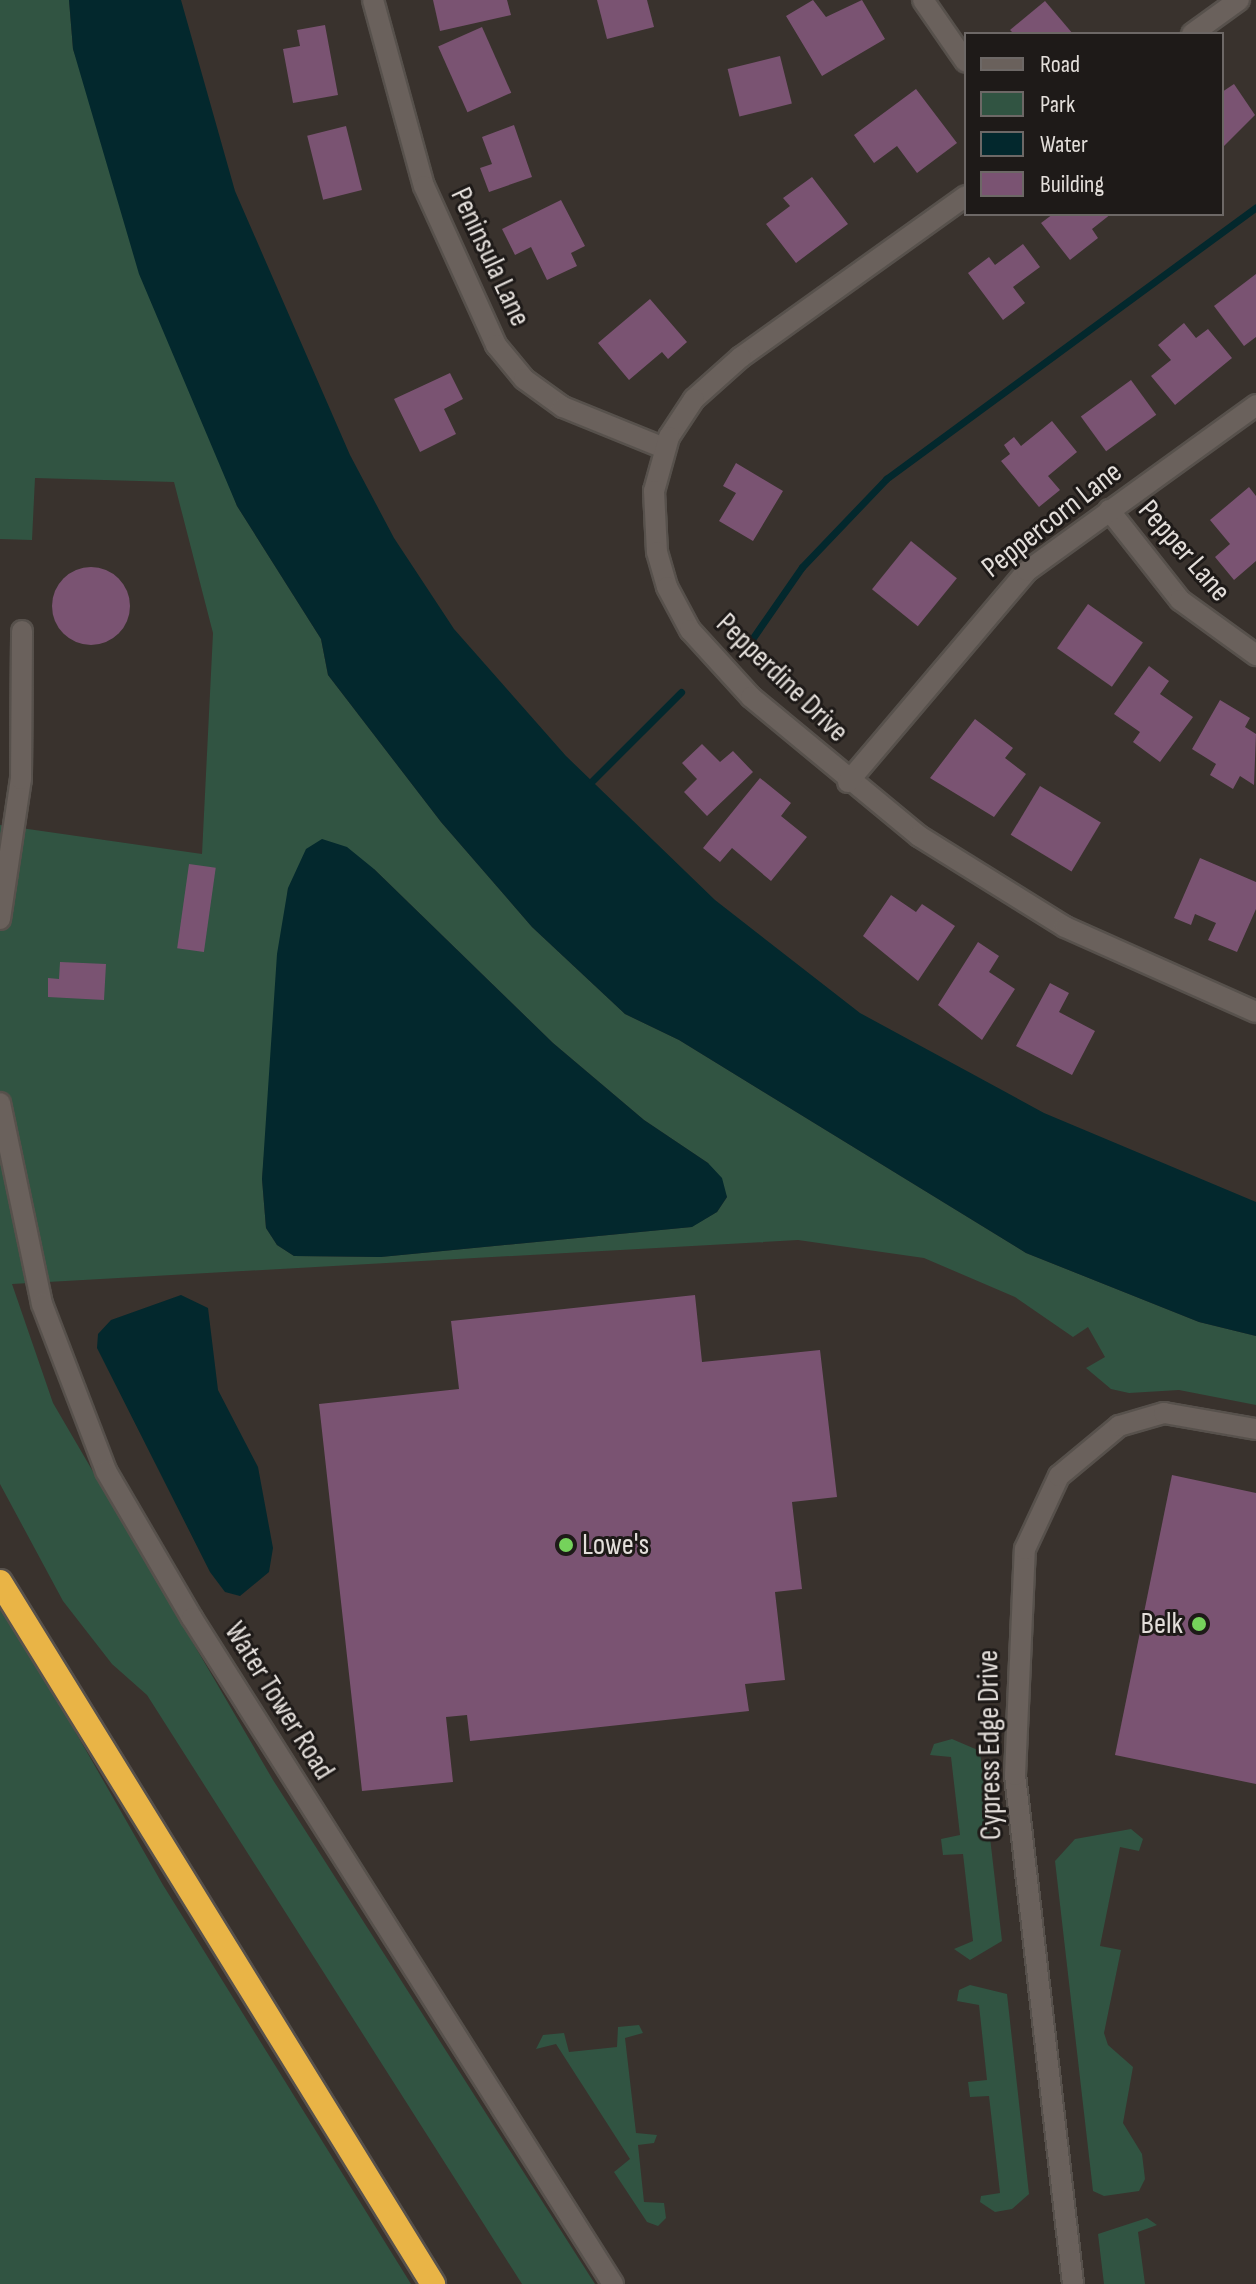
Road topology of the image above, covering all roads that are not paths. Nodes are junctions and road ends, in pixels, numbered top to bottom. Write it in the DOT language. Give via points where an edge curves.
graph roads {
  1 [pos="373,0"];
  2 [pos="923,0"];
  3 [pos="1239,0"];
  4 [pos="1195,32"];
  5 [pos="964,59"];
  6 [pos="964,197"];
  7 [pos="1256,405"];
  8 [pos="664,448"];
  9 [pos="1109,510"];
  10 [pos="22,631"];
  11 [pos="1256,655"];
  12 [pos="848,782"];
  13 [pos="0,919"];
  14 [pos="1256,1012"];
  15 [pos="0,1103"];
  16 [pos="1256,1429"];
  17 [pos="0,1582"];
  18 [pos="433,2284"];
  19 [pos="613,2284"];
  20 [pos="1073,2284"];
  1 -- 8 [label="street, Peninsula Lane" via="424,186 496,345 524,379 563,407"];
  2 -- 5 [label="street"];
  3 -- 4 [label="street"];
  6 -- 8 [label="street, Pepperdine Drive" via="714,378"];
  7 -- 9 [label="street, Peppercorn Lane"];
  8 -- 12 [label="street, Pepperdine Drive" via="654,491 654,532 661,570 682,619 771,716"];
  9 -- 11 [label="street, Pepper Lane" via="1199,619"];
  9 -- 12 [label="street, Peppercorn Lane" via="1010,588"];
  10 -- 13 [label="street" via="21,779"];
  12 -- 14 [label="street, Pepperdine Drive" via="1037,911 1147,969"];
  15 -- 19 [label="street, Water Tower Road" via="32,1271 106,1471 192,1618"];
  16 -- 20 [label="street, Cypress Edge Drive" via="1164,1413 1119,1426 1059,1476 1025,1549 1015,1775"];
  17 -- 18 [label="highway"];
}
